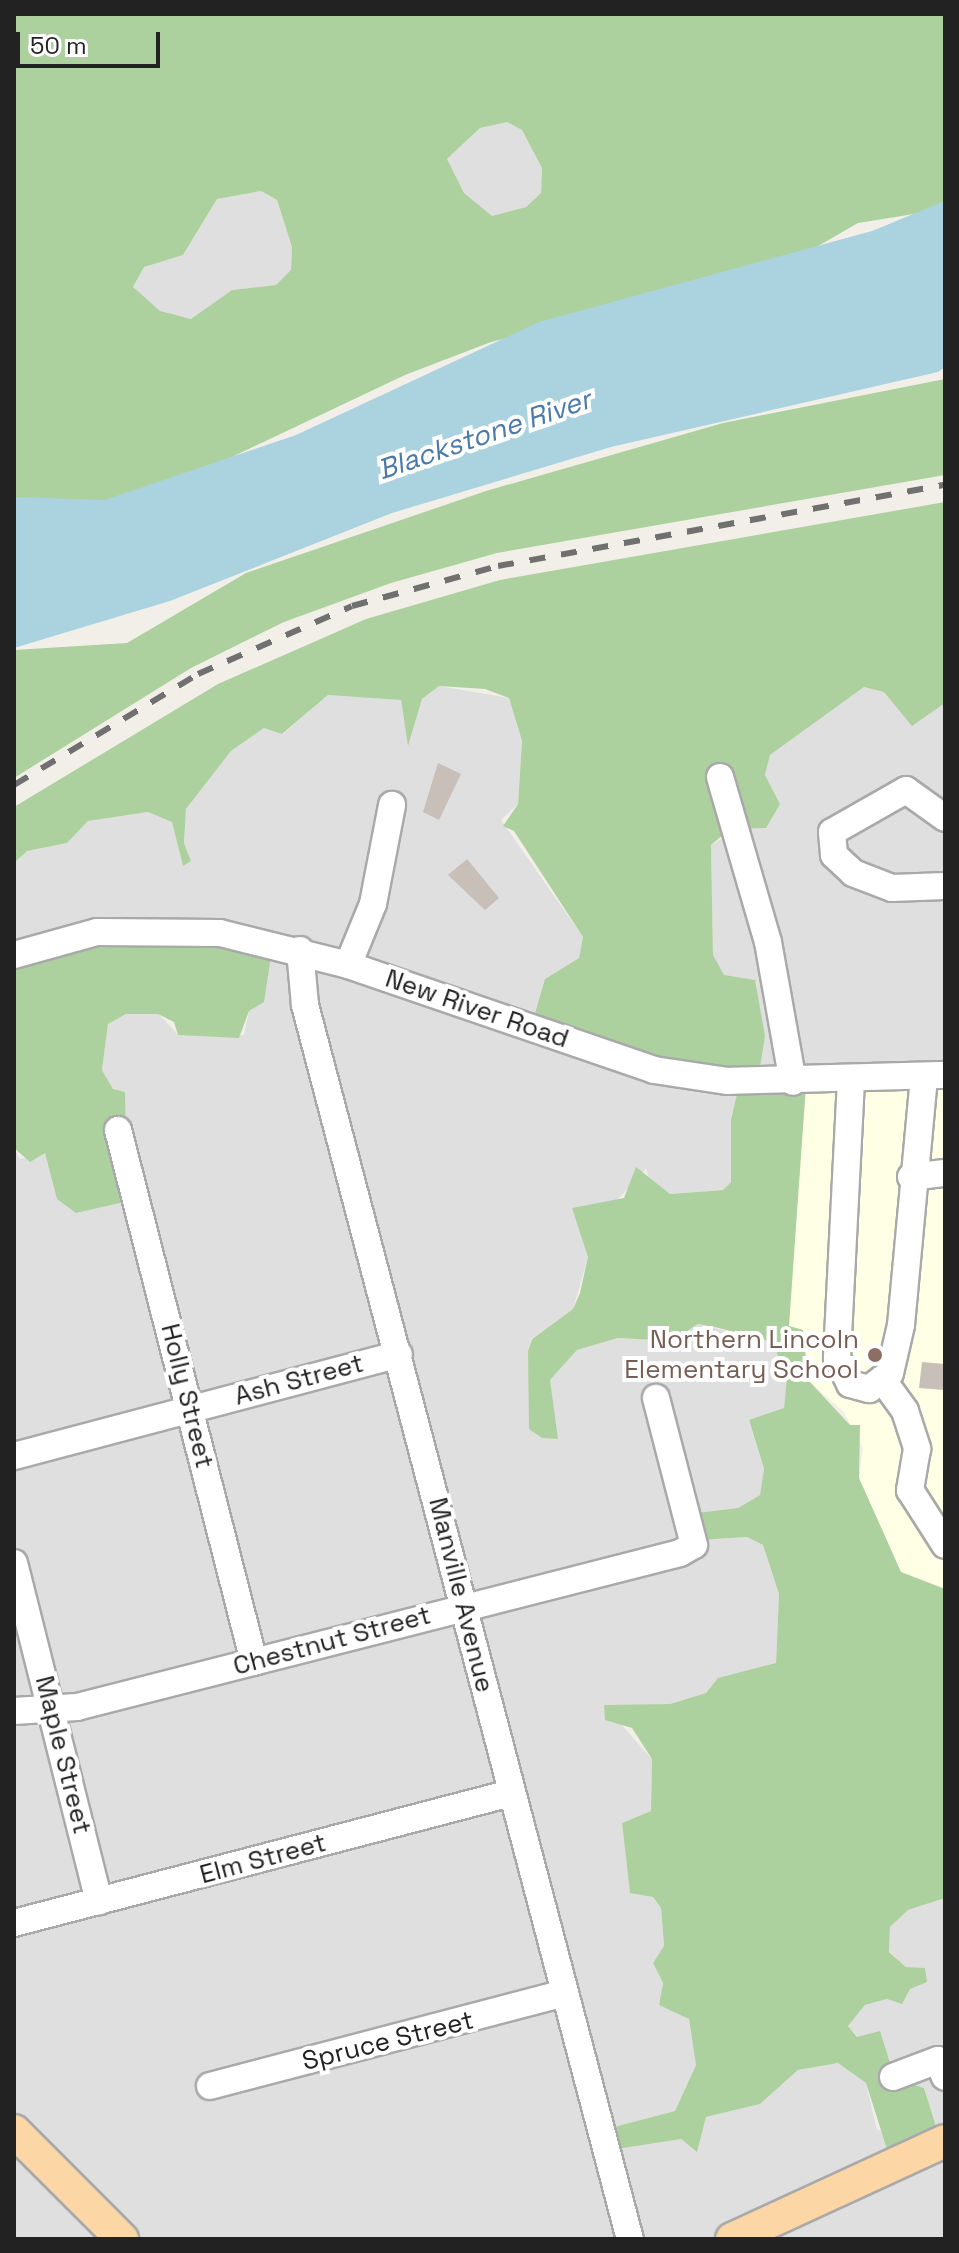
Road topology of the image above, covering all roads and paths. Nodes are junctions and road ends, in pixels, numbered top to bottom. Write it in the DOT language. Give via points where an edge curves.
graph roads {
  1 [pos="720,777"];
  2 [pos="392,805"];
  3 [pos="945,818"];
  4 [pos="945,886"];
  5 [pos="300,950"];
  6 [pos="14,955"];
  7 [pos="348,965"];
  8 [pos="934,1076"];
  9 [pos="851,1080"];
  10 [pos="793,1082"];
  11 [pos="118,1130"];
  12 [pos="945,1173"];
  13 [pos="911,1177"];
  14 [pos="399,1354"];
  15 [pos="882,1379"];
  16 [pos="656,1398"];
  17 [pos="190,1409"];
  18 [pos="14,1456"];
  19 [pos="945,1545"];
  20 [pos="14,1563"];
  21 [pos="464,1607"];
  22 [pos="254,1662"];
  23 [pos="14,1711"];
  24 [pos="53,1712"];
  25 [pos="511,1793"];
  26 [pos="99,1902"];
  27 [pos="14,1923"];
  28 [pos="565,1993"];
  29 [pos="893,2077"];
  30 [pos="945,2077"];
  31 [pos="210,2086"];
  32 [pos="14,2131"];
  33 [pos="945,2141"];
  34 [pos="122,2239"];
  35 [pos="630,2239"];
  36 [pos="732,2239"];
  1 -- 10 [label="street" via="768,942"];
  2 -- 7 [label="street" via="373,904"];
  3 -- 4 [label="street" via="906,790 832,832 834,855 853,873 892,888"];
  5 -- 6 [label="street, New River Road" via="158,927 97,932"];
  5 -- 7 [label="street, New River Road"];
  5 -- 14 [label="street, Manville Avenue" via="305,1005"];
  7 -- 10 [label="street, New River Road" via="654,1070"];
  8 -- 9 [label="street, New River Road"];
  8 -- 13 [label="street"];
  9 -- 10 [label="street, New River Road"];
  9 -- 15 [label="street" via="837,1358 850,1384 869,1389"];
  11 -- 17 [label="street, Holly Street"];
  12 -- 13 [label="street"];
  13 -- 15 [label="street" via="901,1325"];
  14 -- 17 [label="street, Ash Street"];
  14 -- 21 [label="street, Manville Avenue"];
  15 -- 19 [label="street" via="905,1411 917,1449 910,1490"];
  16 -- 21 [label="street, Chestnut Street" via="694,1545"];
  17 -- 18 [label="street, Ash Street"];
  17 -- 22 [label="street, Holly Street"];
  20 -- 24 [label="street, Maple Street"];
  21 -- 22 [label="street, Chestnut Street"];
  21 -- 25 [label="street, Manville Avenue"];
  22 -- 24 [label="street, Chestnut Street"];
  23 -- 24 [label="street, Chestnut Street"];
  24 -- 26 [label="street, Maple Street"];
  25 -- 26 [label="street, Elm Street"];
  25 -- 28 [label="street, Manville Avenue"];
  26 -- 27 [label="street, Elm Street"];
  28 -- 31 [label="street, Spruce Street"];
  28 -- 35 [label="street, Manville Avenue"];
  29 -- 30 [label="street" via="938,2060"];
  32 -- 34 [label="main road"];
  33 -- 36 [label="main road"];
}
